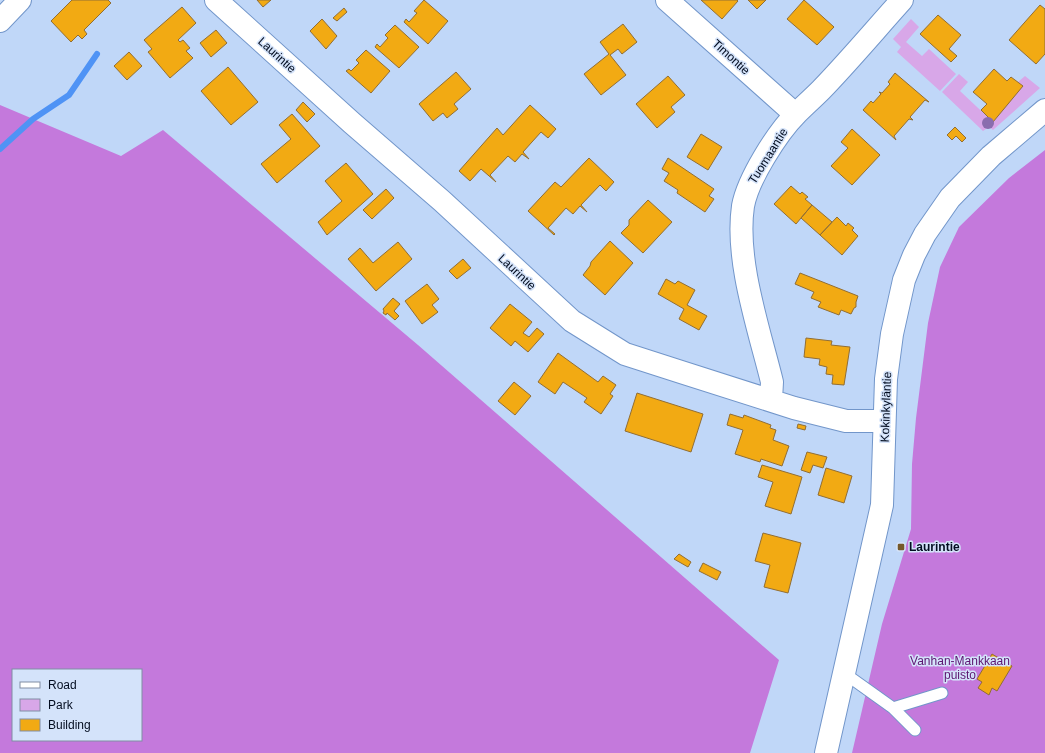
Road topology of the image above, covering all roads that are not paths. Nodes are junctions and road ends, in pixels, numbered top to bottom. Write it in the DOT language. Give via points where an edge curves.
graph roads {
  1 [pos="20,0"];
  2 [pos="216,0"];
  3 [pos="667,0"];
  4 [pos="902,0"];
  5 [pos="0,21"];
  6 [pos="1045,110"];
  7 [pos="795,114"];
  8 [pos="771,400"];
  9 [pos="884,421"];
  10 [pos="844,673"];
  11 [pos="942,693"];
  12 [pos="892,708"];
  13 [pos="915,730"];
  14 [pos="826,753"];
  1 -- 5 [label="street"];
  2 -- 8 [label="street, Laurintie" via="442,200 572,321 625,354"];
  3 -- 7 [label="street, Timontie"];
  4 -- 7 [label="street, Tuomaantie" via="821,91"];
  6 -- 9 [label="street, Kokinkyläntie" via="991,156 950,198 918,248 904,280 898,304 886,379"];
  7 -- 8 [label="street, Tuomaantie" via="750,181 743,206 744,257 772,382"];
  8 -- 9 [label="street, Laurintie" via="846,421"];
  9 -- 10 [label="street, Kokinkyläntie" via="882,505"];
  10 -- 12 [label="lane"];
  10 -- 14 [label="street, Kokinkyläntie"];
  11 -- 12 [label="lane"];
  12 -- 13 [label="lane"];
}
